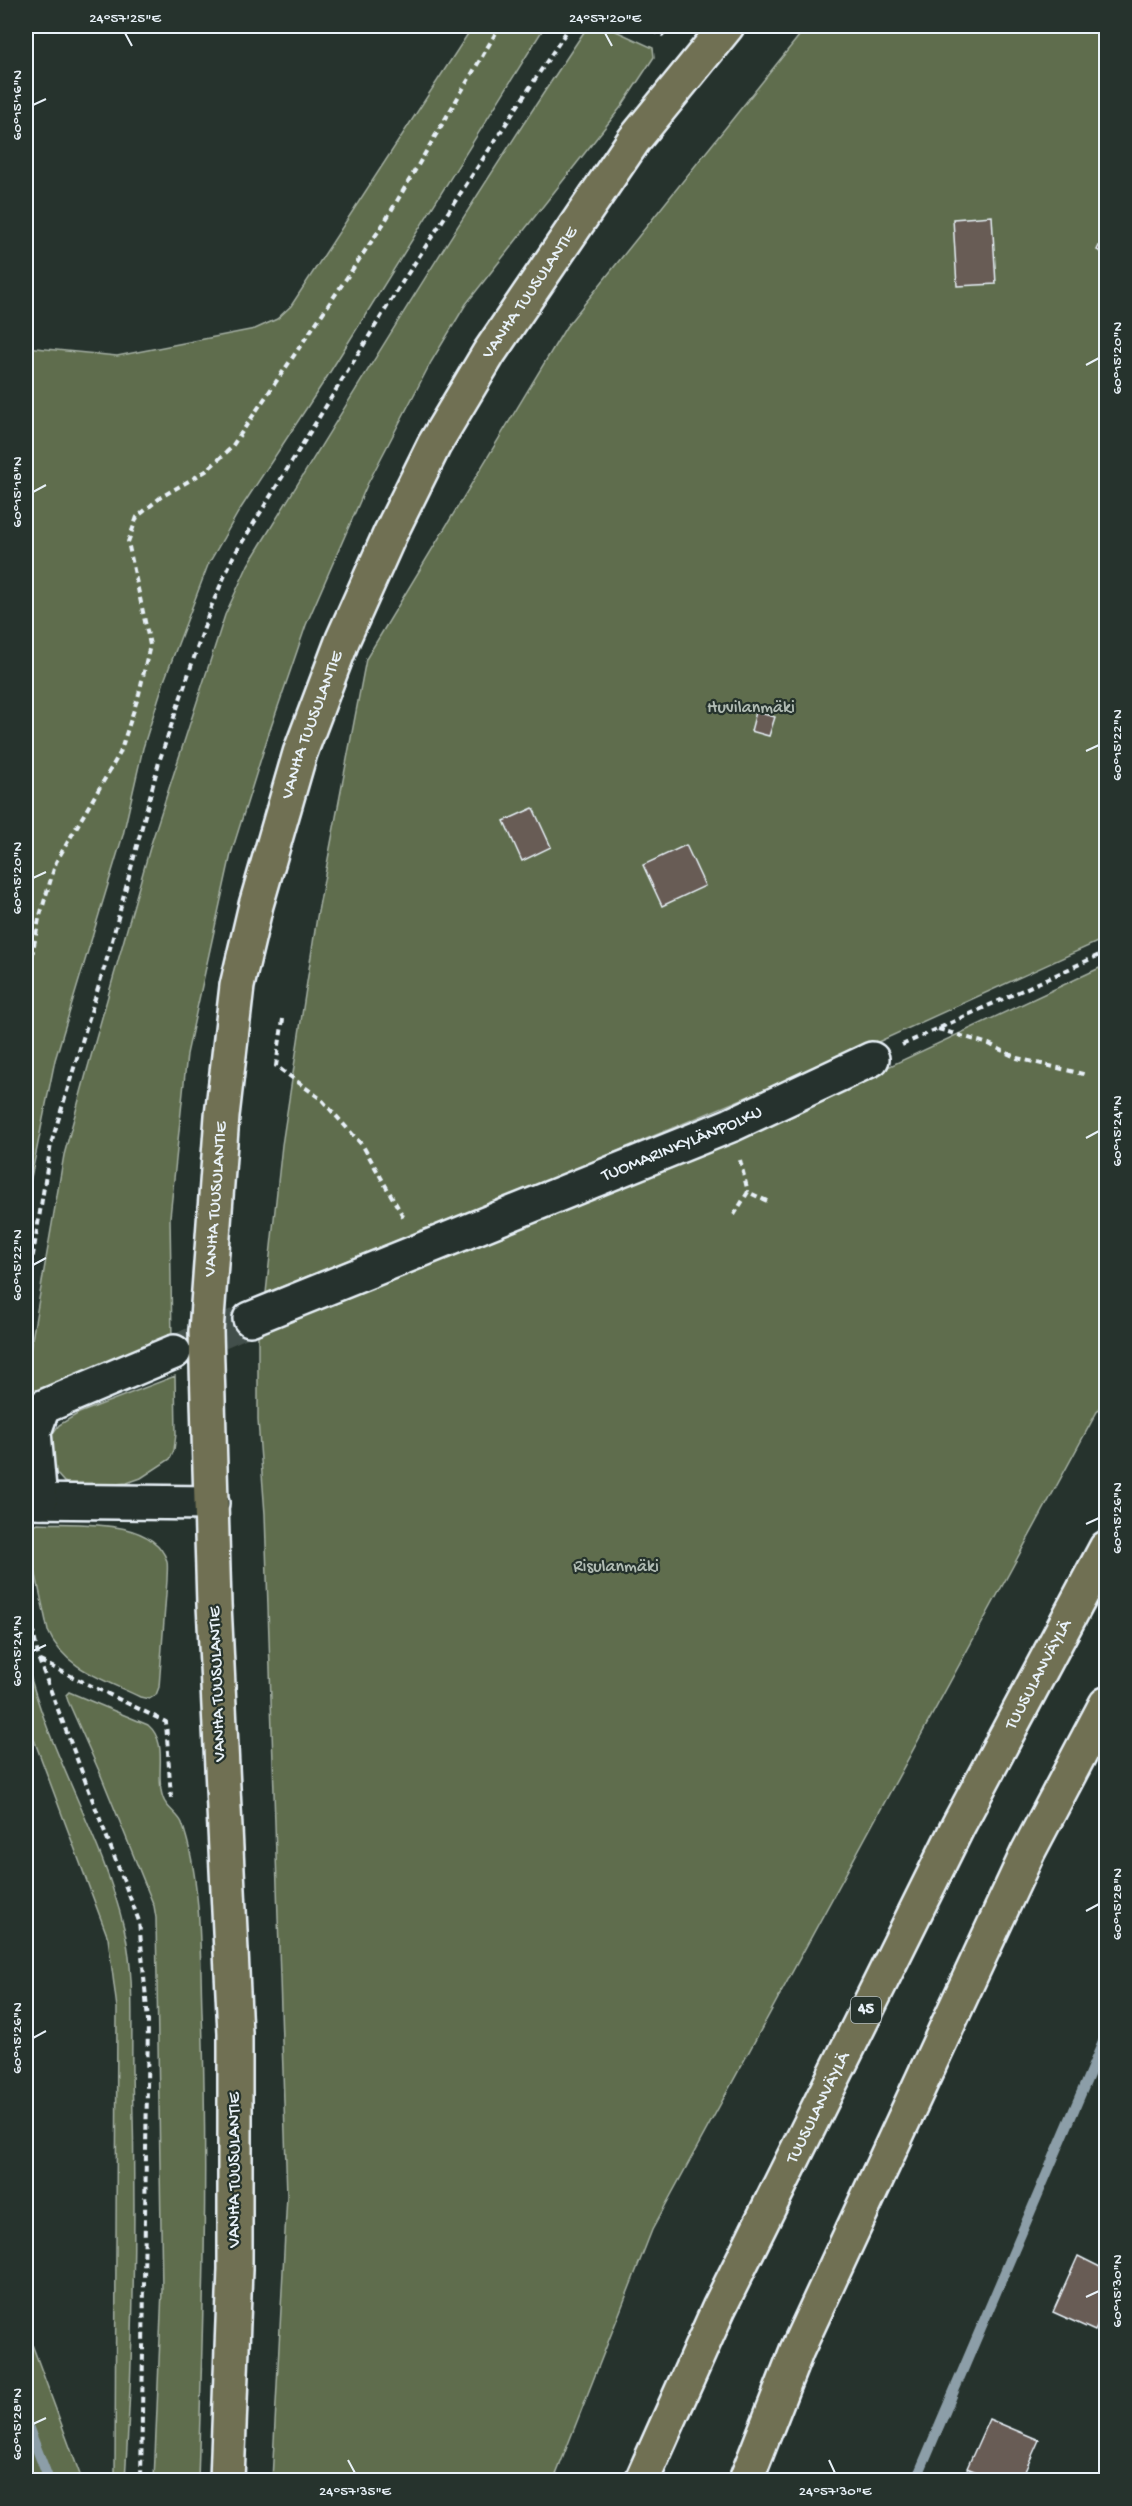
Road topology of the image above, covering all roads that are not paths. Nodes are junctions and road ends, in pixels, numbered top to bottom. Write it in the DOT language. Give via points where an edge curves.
graph roads {
  1 [pos="725,31"];
  2 [pos="872,1059"];
  3 [pos="250,1319"];
  4 [pos="174,1352"];
  5 [pos="33,1501"];
  6 [pos="212,1503"];
  7 [pos="1107,1548"];
  8 [pos="1107,1704"];
  9 [pos="227,2481"];
  10 [pos="642,2481"];
  11 [pos="746,2481"];
  1 -- 6 [label="main road, VANHA TUUSULANTIE" via="634,140 489,353 434,445 343,639 300,753 237,986 222,1116 206,1331"];
  2 -- 3 [label="street, TUOMARINKYLÄNPOLKU" via="730,1125"];
  4 -- 5 [label="street" via="43,1407 34,1432"];
  5 -- 6 [label="street"];
  6 -- 9 [label="main road, VANHA TUUSULANTIE" via="235,2033 235,2269"];
  7 -- 10 [label="main road, TUUSULANVÄYLÄ / 45" via="952,1837 719,2308"];
  8 -- 11 [label="main road" via="1028,1852 797,2350"];
}
